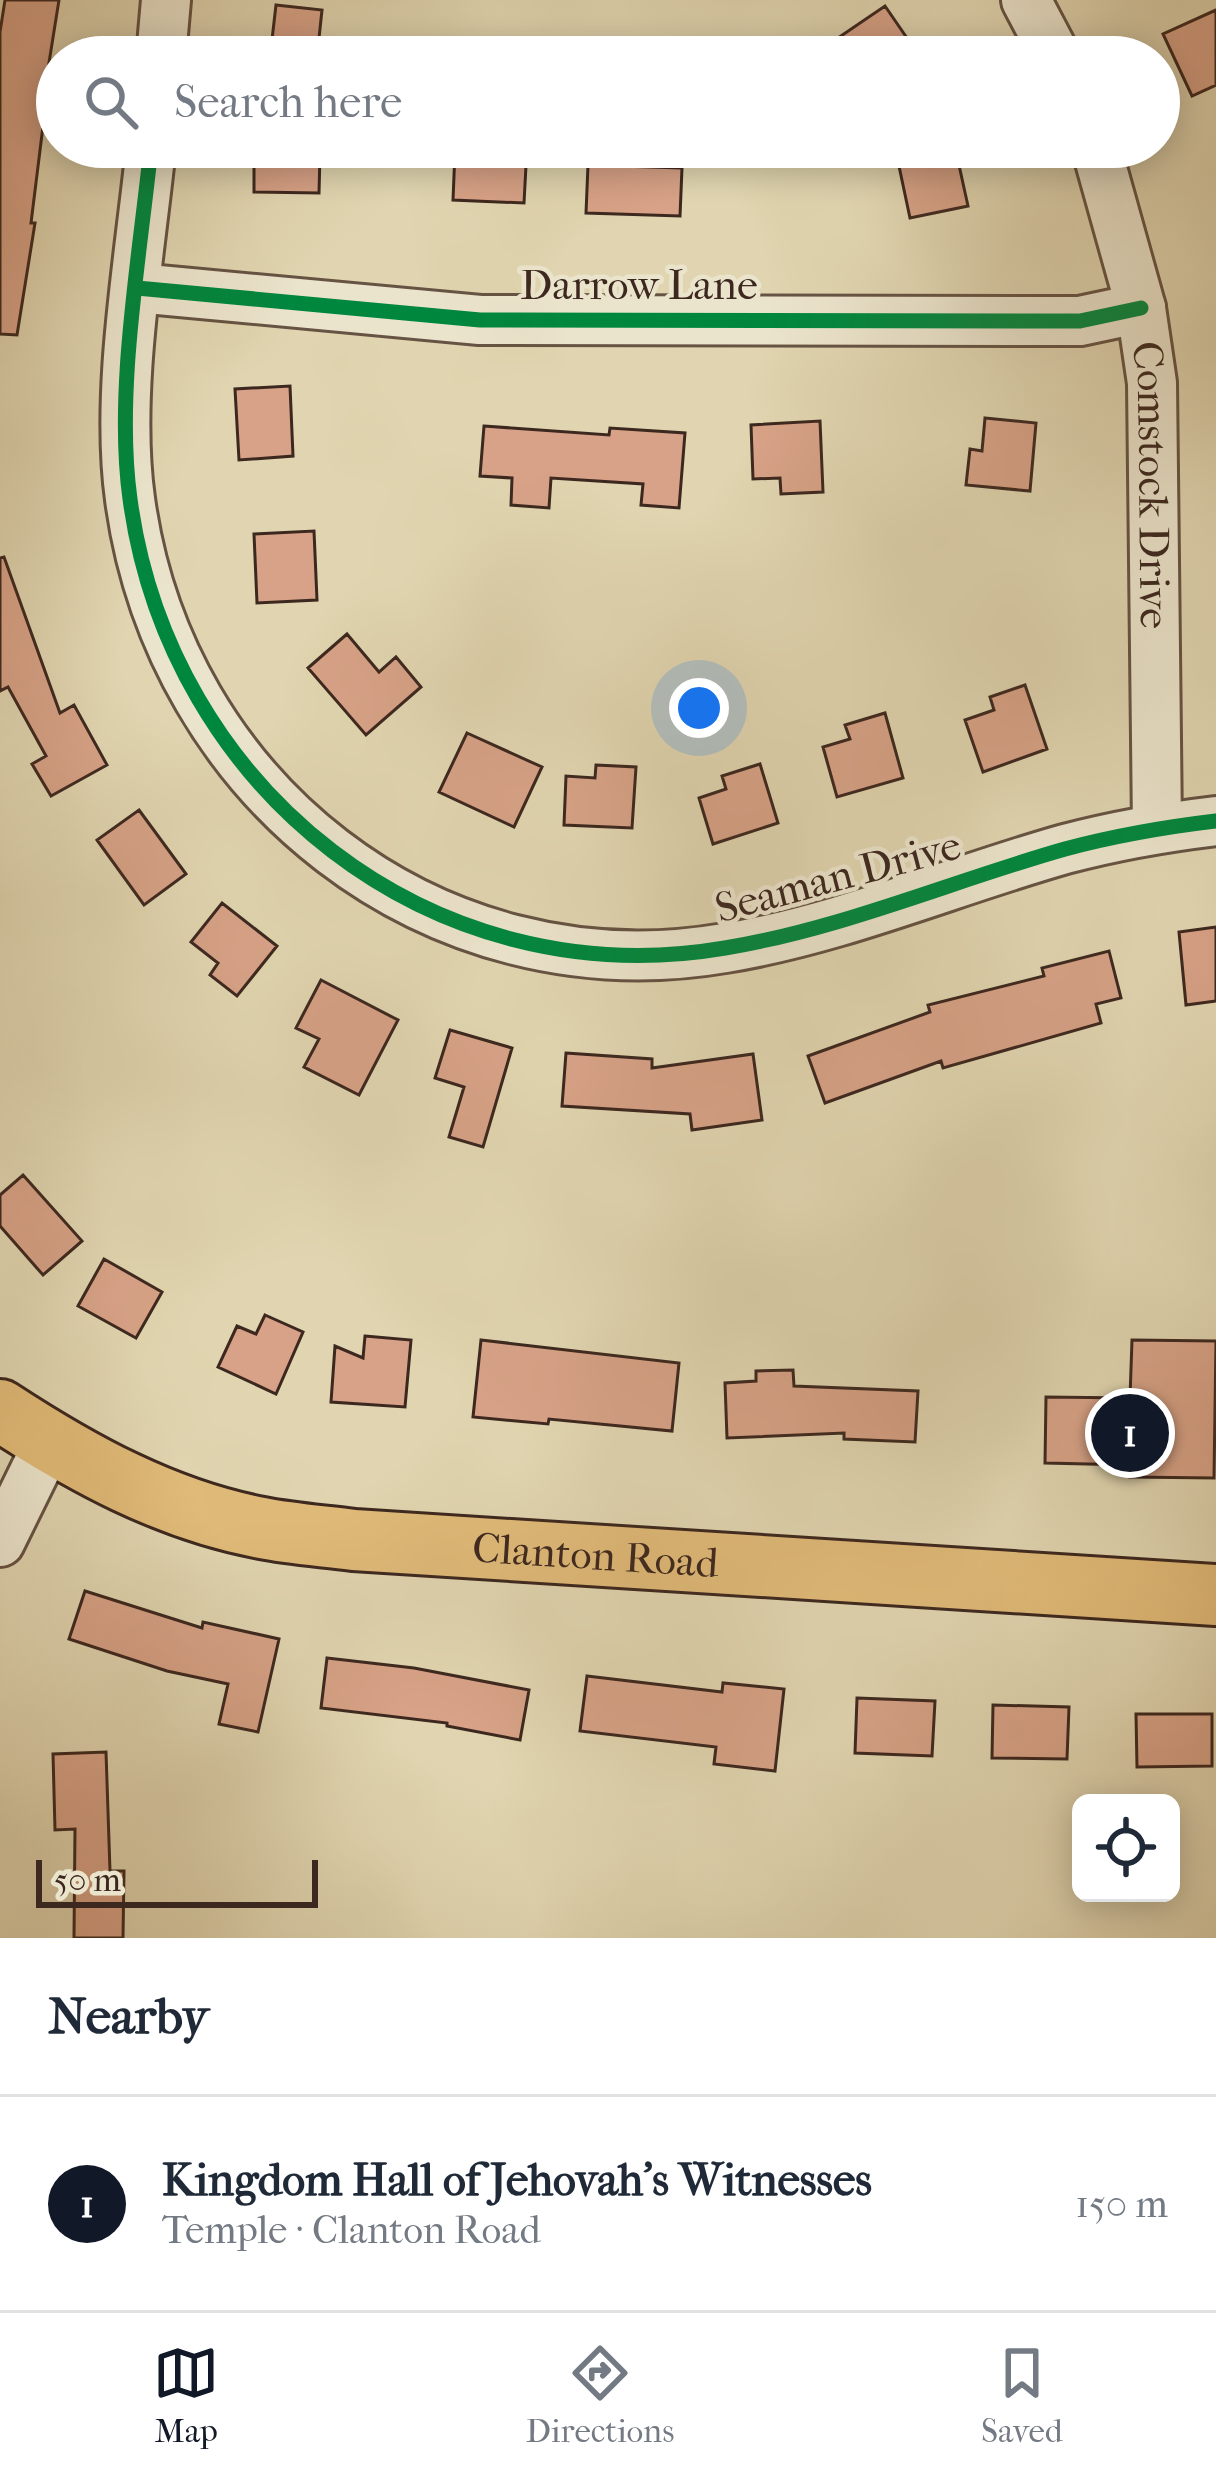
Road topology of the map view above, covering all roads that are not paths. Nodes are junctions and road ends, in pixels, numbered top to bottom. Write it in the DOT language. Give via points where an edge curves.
graph roads {
  1 [pos="166,0"];
  2 [pos="1026,0"];
  3 [pos="162,36"];
  4 [pos="1045,36"];
  5 [pos="149,168"];
  6 [pos="1102,168"];
  7 [pos="137,288"];
  8 [pos="1141,308"];
  9 [pos="1216,821"];
  10 [pos="1157,828"];
  11 [pos="0,1410"];
  12 [pos="49,1442"];
  13 [pos="0,1542"];
  14 [pos="1216,1594"];
  1 -- 3 [label="street"];
  2 -- 4 [label="street"];
  5 -- 7 [label="street, Seaman Drive"];
  6 -- 8 [label="street, Comstock Drive"];
  7 -- 8 [label="street, Darrow Lane" via="382,313 591,322 1080,321"];
  7 -- 10 [label="street, Seaman Drive" via="125,428 130,498 169,646 221,740 267,796 349,866 411,902 520,941 581,951 723,949"];
  8 -- 10 [label="street, Comstock Drive" via="1154,426"];
  9 -- 10 [label="street, Seaman Drive"];
  11 -- 12 [label="main road, Clanton Road"];
  12 -- 13 [label="street"];
  12 -- 14 [label="main road, Clanton Road" via="184,1508 354,1540"];
}
